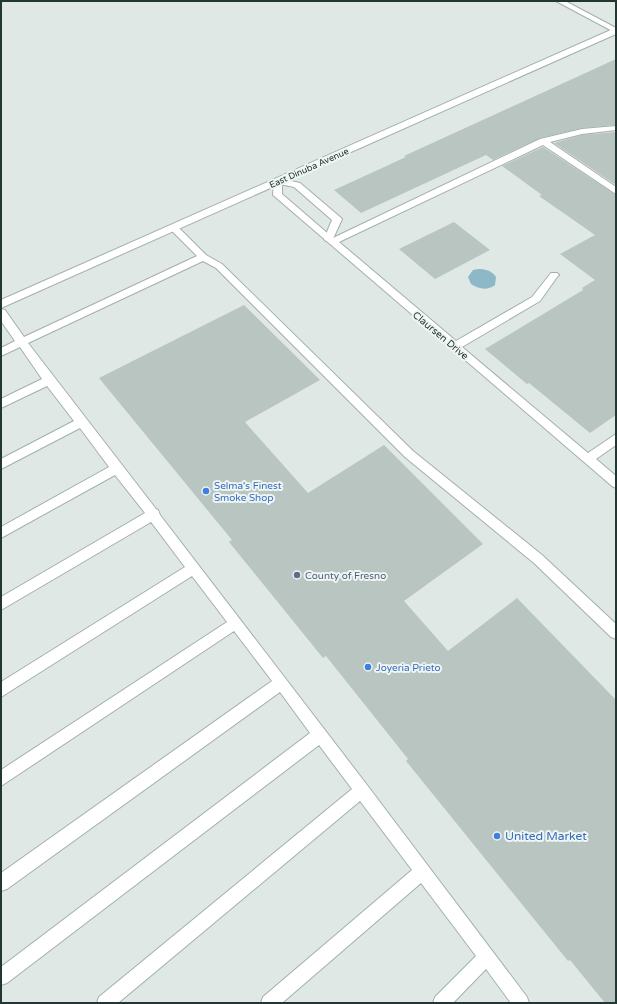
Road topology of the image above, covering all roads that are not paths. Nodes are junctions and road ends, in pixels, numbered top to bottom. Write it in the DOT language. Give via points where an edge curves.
graph roads {
  1 [pos="560,1"];
  2 [pos="616,31"];
  3 [pos="616,128"];
  4 [pos="543,141"];
  5 [pos="278,181"];
  6 [pos="616,190"];
  7 [pos="174,228"];
  8 [pos="330,240"];
  9 [pos="202,257"];
  10 [pos="554,275"];
  11 [pos="1,304"];
  12 [pos="1,313"];
  13 [pos="22,342"];
  14 [pos="455,346"];
  15 [pos="1,352"];
  16 [pos="49,380"];
  17 [pos="1,404"];
  18 [pos="82,422"];
  19 [pos="616,439"];
  20 [pos="588,459"];
  21 [pos="1,464"];
  22 [pos="118,468"];
  23 [pos="616,483"];
  24 [pos="154,514"];
  25 [pos="1,533"];
  26 [pos="194,568"];
  27 [pos="1,604"];
  28 [pos="236,623"];
  29 [pos="616,633"];
  30 [pos="281,683"];
  31 [pos="1,690"];
  32 [pos="320,735"];
  33 [pos="1,780"];
  34 [pos="362,790"];
  35 [pos="422,872"];
  36 [pos="1,883"];
  37 [pos="486,957"];
  38 [pos="1,977"];
  39 [pos="105,1003"];
  40 [pos="269,1003"];
  41 [pos="441,1003"];
  42 [pos="521,1003"];
  1 -- 2 [label="street"];
  2 -- 5 [label="street, East Dinuba Avenue"];
  3 -- 4 [label="street" via="573,132"];
  4 -- 6 [label="street"];
  4 -- 8 [label="street"];
  5 -- 7 [label="street, East Dinuba Avenue"];
  5 -- 8 [label="street, Claursen Drive" via="277,195"];
  5 -- 8 [label="street" via="298,185 337,218"];
  7 -- 9 [label="street"];
  7 -- 11 [label="street, East Dinuba Avenue"];
  8 -- 14 [label="street, Claursen Drive"];
  9 -- 13 [label="street"];
  9 -- 29 [label="street" via="219,266 409,454 538,559"];
  10 -- 14 [label="street" via="536,299"];
  12 -- 13 [label="street"];
  13 -- 15 [label="street"];
  13 -- 16 [label="street"];
  14 -- 20 [label="street, Claursen Drive"];
  16 -- 17 [label="street"];
  16 -- 18 [label="street"];
  18 -- 21 [label="street"];
  18 -- 22 [label="street"];
  19 -- 20 [label="street"];
  20 -- 23 [label="street, Claursen Drive"];
  22 -- 24 [label="street"];
  22 -- 25 [label="street"];
  24 -- 26 [label="street"];
  24 -- 27 [label="street"];
  26 -- 28 [label="street"];
  26 -- 31 [label="street"];
  28 -- 30 [label="street"];
  28 -- 33 [label="street"];
  30 -- 32 [label="street"];
  30 -- 36 [label="street"];
  32 -- 34 [label="street"];
  32 -- 38 [label="street"];
  34 -- 35 [label="street"];
  34 -- 39 [label="street"];
  35 -- 37 [label="street"];
  35 -- 40 [label="street"];
  37 -- 41 [label="street"];
  37 -- 42 [label="street"];
}
